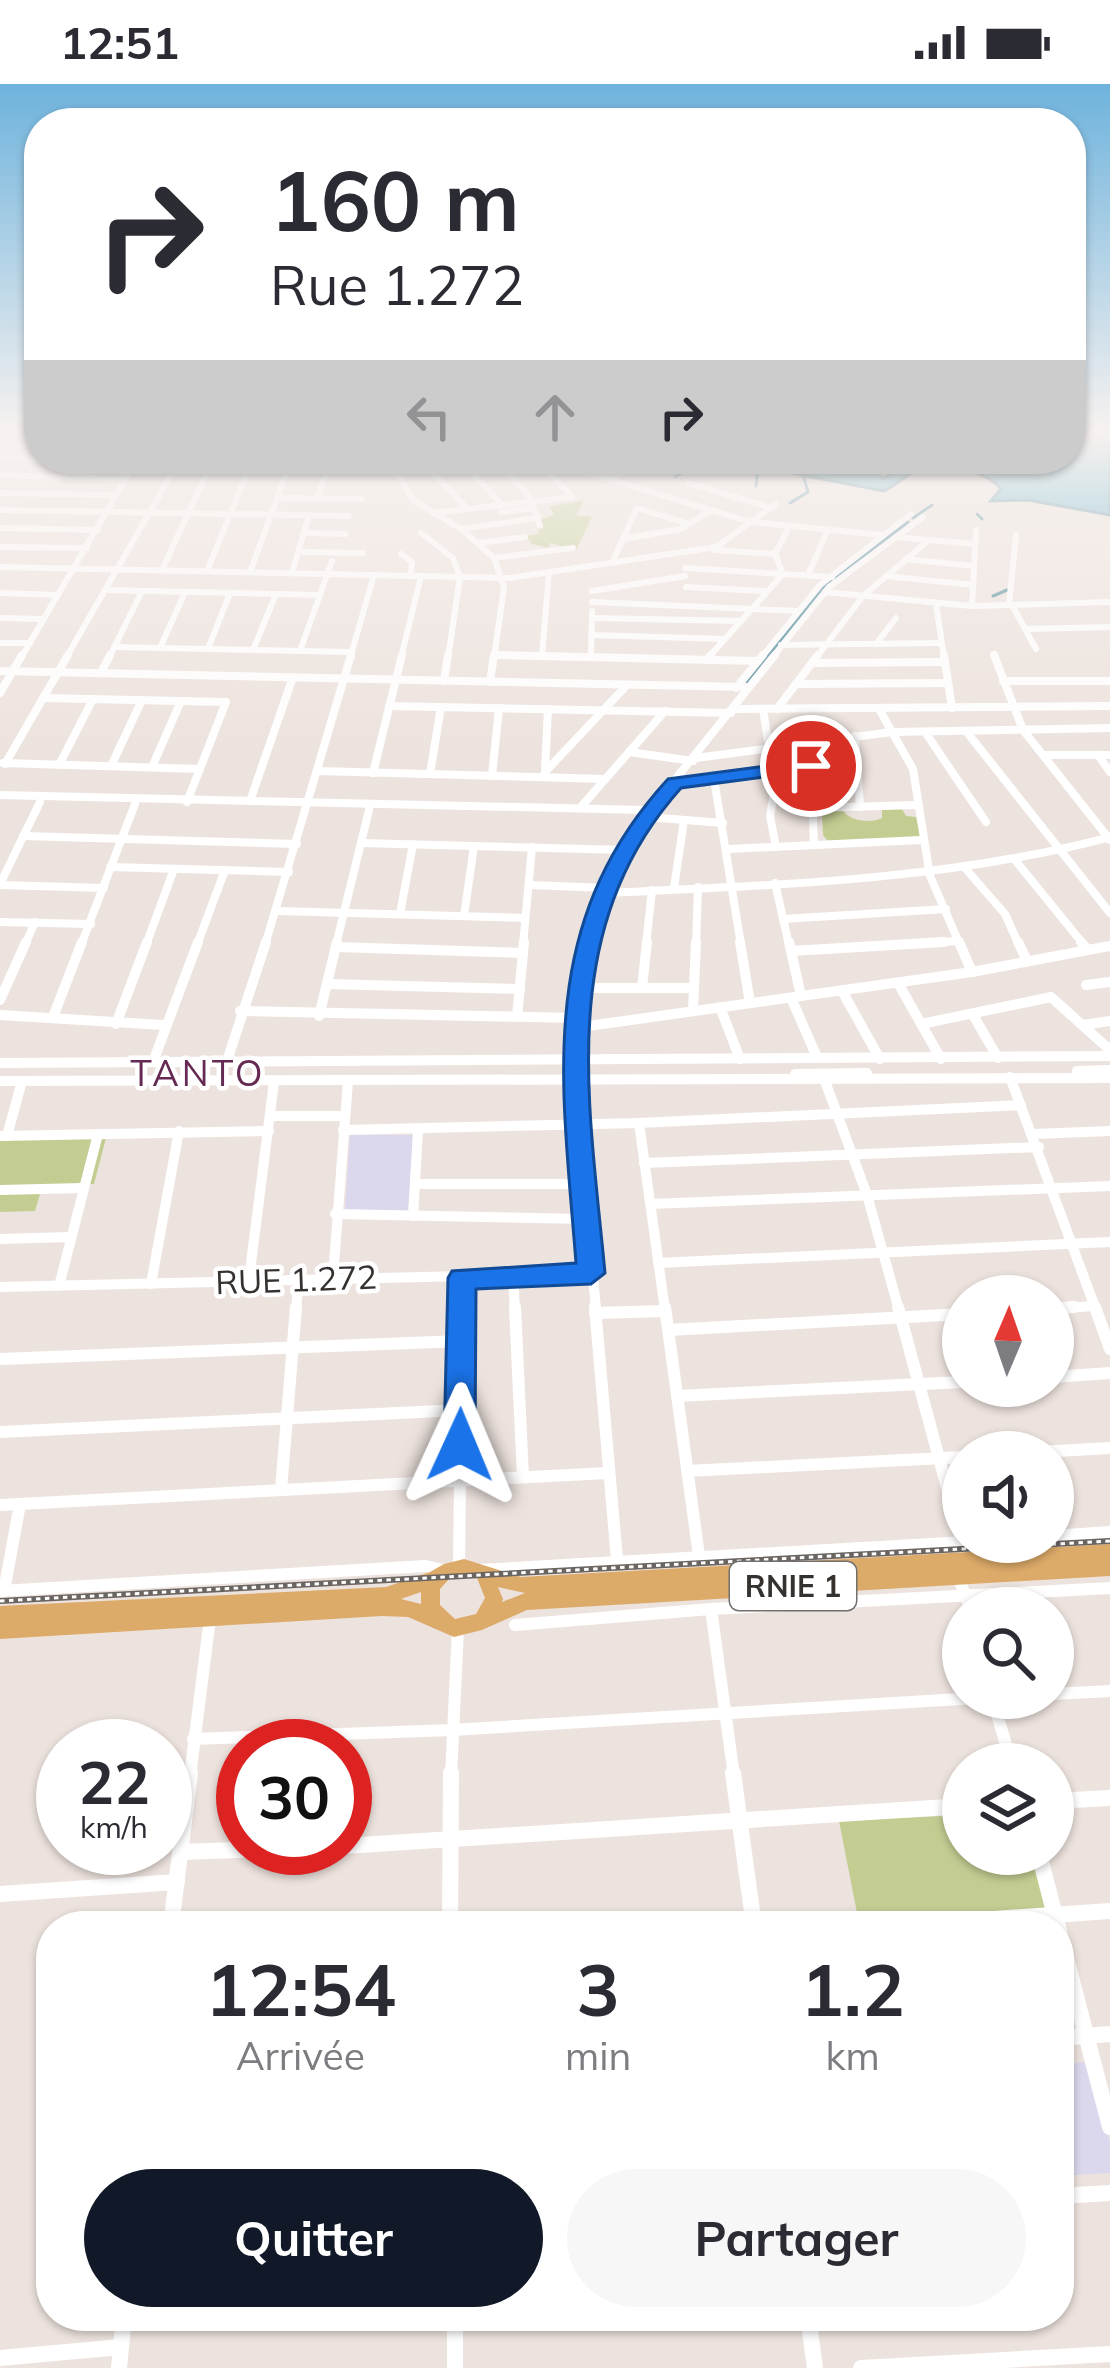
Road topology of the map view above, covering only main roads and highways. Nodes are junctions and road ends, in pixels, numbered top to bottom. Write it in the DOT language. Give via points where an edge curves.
graph roads {
  1 [pos="1110,1552"];
  2 [pos="1074,1553"];
  3 [pos="942,1556"];
  4 [pos="942,1557"];
  5 [pos="1053,1563"];
  6 [pos="1110,1568"];
  7 [pos="461,1572"];
  8 [pos="213,1610"];
  9 [pos="0,1615"];
  10 [pos="482,1621"];
  11 [pos="448,1625"];
  12 [pos="0,1630"];
  1 -- 2 [label="highway, RNIE 1"];
  3 -- 7 [label="highway, RNIE 1" via="534,1585"];
  4 -- 10 [label="highway, RNIE 1" via="527,1601"];
  5 -- 6 [label="highway, RNIE 1"];
  7 -- 8 [label="highway, RNIE 1" via="399,1594"];
  7 -- 10 [label="highway" via="494,1599"];
  7 -- 11 [label="highway" via="428,1601"];
  8 -- 9 [label="highway, RNIE 1"];
  8 -- 11 [label="highway, RNIE 1" via="398,1607"];
  8 -- 12 [label="highway, RNIE 1"];
  10 -- 11 [label="highway, RNIE 1"];
}
